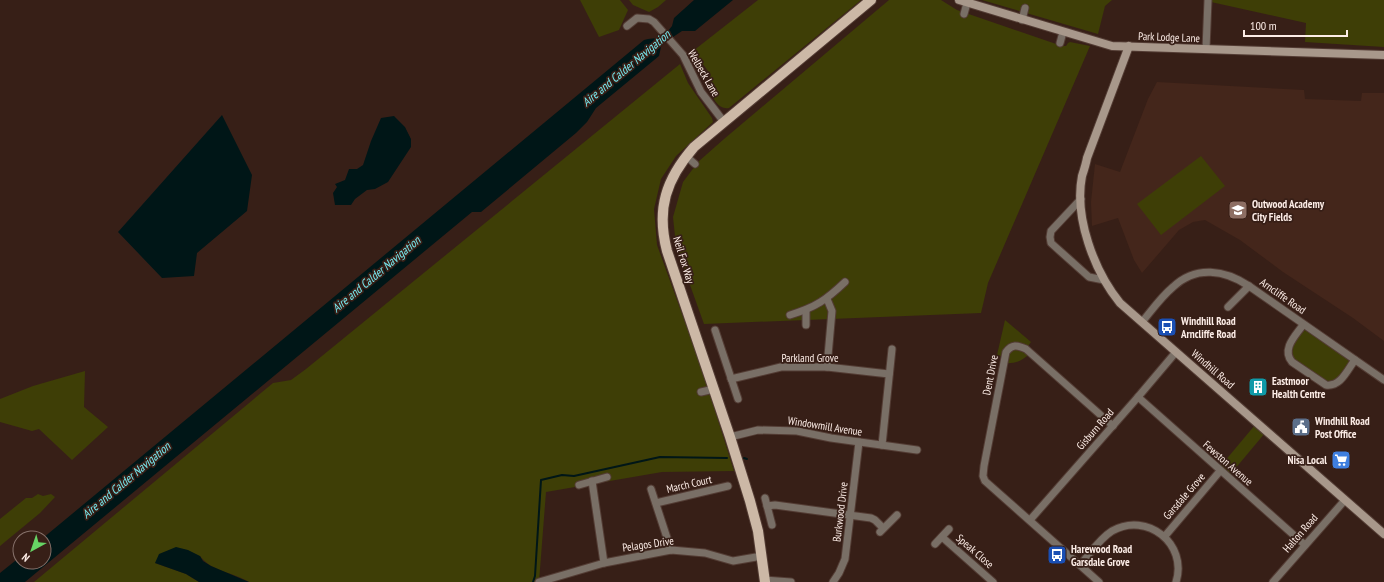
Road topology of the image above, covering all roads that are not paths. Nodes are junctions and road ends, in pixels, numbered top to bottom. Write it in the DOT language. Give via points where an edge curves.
graph roads {
  1 [pos="871,0"];
  2 [pos="1208,0"];
  3 [pos="963,1"];
  4 [pos="1025,8"];
  5 [pos="964,14"];
  6 [pos="1022,20"];
  7 [pos="627,26"];
  8 [pos="1063,32"];
  9 [pos="1060,43"];
  10 [pos="1129,46"];
  11 [pos="1206,49"];
  12 [pos="1384,55"];
  13 [pos="724,122"];
  14 [pos="686,156"];
  15 [pos="695,164"];
  16 [pos="1081,200"];
  17 [pos="1104,280"];
  18 [pos="845,282"];
  19 [pos="1250,286"];
  20 [pos="827,299"];
  21 [pos="1228,307"];
  22 [pos="806,310"];
  23 [pos="790,315"];
  24 [pos="1142,322"];
  25 [pos="1303,324"];
  26 [pos="806,325"];
  27 [pos="715,330"];
  28 [pos="892,349"];
  29 [pos="1176,352"];
  30 [pos="1355,360"];
  31 [pos="827,367"];
  32 [pos="889,374"];
  33 [pos="731,379"];
  34 [pos="1384,380"];
  35 [pos="714,389"];
  36 [pos="701,392"];
  37 [pos="1138,397"];
  38 [pos="738,399"];
  39 [pos="1113,426"];
  40 [pos="730,437"];
  41 [pos="859,442"];
  42 [pos="882,445"];
  43 [pos="917,450"];
  44 [pos="1220,471"];
  45 [pos="607,477"];
  46 [pos="592,481"];
  47 [pos="578,484"];
  48 [pos="728,486"];
  49 [pos="650,489"];
  50 [pos="765,498"];
  51 [pos="1345,500"];
  52 [pos="656,503"];
  53 [pos="767,506"];
  54 [pos="850,515"];
  55 [pos="897,515"];
  56 [pos="1030,520"];
  57 [pos="772,525"];
  58 [pos="949,529"];
  59 [pos="1384,534"];
  60 [pos="1165,536"];
  61 [pos="942,537"];
  62 [pos="936,544"];
  63 [pos="1305,545"];
  64 [pos="671,550"];
  65 [pos="762,556"];
  66 [pos="604,563"];
  67 [pos="1080,565"];
  68 [pos="765,581"];
  69 [pos="539,582"];
  70 [pos="790,582"];
  71 [pos="833,582"];
  72 [pos="993,582"];
  73 [pos="1099,582"];
  74 [pos="1176,582"];
  75 [pos="1272,582"];
  1 -- 13 [label="main road, Neil Fox Way"];
  2 -- 11 [label="street"];
  3 -- 5 [label="street"];
  3 -- 6 [label="street, Park Lodge Lane"];
  4 -- 6 [label="street"];
  6 -- 8 [label="street, Park Lodge Lane"];
  7 -- 13 [label="street, Welbeck Lane" via="637,18 649,19 658,26 683,55 698,88"];
  8 -- 9 [label="street"];
  8 -- 10 [label="street, Park Lodge Lane" via="1112,46"];
  10 -- 11 [label="street, Park Lodge Lane"];
  10 -- 16 [label="street, Windhill Road" via="1082,176"];
  11 -- 12 [label="street, Park Lodge Lane"];
  13 -- 14 [label="main road, Neil Fox Way"];
  14 -- 15 [label="street"];
  14 -- 35 [label="main road, Neil Fox Way" via="671,179 665,196 663,234"];
  16 -- 17 [label="street, Windhill Road" via="1085,231 1095,264"];
  16 -- 17 [label="street" via="1052,231 1051,244 1089,277"];
  17 -- 24 [label="street, Windhill Road" via="1120,303"];
  18 -- 20 [label="street"];
  19 -- 21 [label="street, Arncliffe Road"];
  19 -- 24 [label="street, Arncliffe Road" via="1226,274 1196,274 1172,287"];
  19 -- 25 [label="street, Arncliffe Road"];
  20 -- 22 [label="street"];
  20 -- 31 [label="street" via="832,310"];
  22 -- 23 [label="street"];
  22 -- 26 [label="street"];
  24 -- 29 [label="street, Windhill Road"];
  25 -- 30 [label="street, Arncliffe Road"];
  25 -- 30 [label="street, Arncliffe Road" via="1289,345 1287,352 1292,362 1326,385 1335,385"];
  27 -- 33 [label="street"];
  28 -- 32 [label="street"];
  29 -- 37 [label="street, Gisburn Road"];
  29 -- 51 [label="street, Windhill Road"];
  30 -- 34 [label="street, Arncliffe Road"];
  31 -- 32 [label="street, Parkland Grove"];
  31 -- 33 [label="street, Parkland Grove" via="781,367"];
  32 -- 42 [label="street"];
  33 -- 38 [label="street"];
  35 -- 36 [label="street"];
  35 -- 40 [label="main road, Neil Fox Way"];
  37 -- 39 [label="street, Gisburn Road"];
  37 -- 44 [label="street, Fewston Avenue"];
  39 -- 56 [label="street, Gisburn Road"];
  39 -- 56 [label="street, Dent Drive" via="1031,352 1020,346 1010,347 1006,352 983,476 987,484"];
  40 -- 41 [label="street, Windowmill Avenue" via="758,430 797,431"];
  40 -- 65 [label="main road, Neil Fox Way" via="755,518"];
  41 -- 42 [label="street, Windowmill Avenue"];
  41 -- 54 [label="street, Burkwood Drive"];
  42 -- 43 [label="street, Windowmill Avenue"];
  44 -- 60 [label="street, Garsdale Grove"];
  44 -- 63 [label="street, Fewston Avenue"];
  45 -- 46 [label="street"];
  46 -- 47 [label="street"];
  46 -- 66 [label="street"];
  48 -- 52 [label="street, March Court"];
  49 -- 52 [label="street, March Court"];
  50 -- 53 [label="street"];
  51 -- 59 [label="street, Windhill Road"];
  51 -- 63 [label="street, Halton Road"];
  52 -- 64 [label="street, March Court"];
  53 -- 54 [label="street"];
  53 -- 57 [label="street"];
  54 -- 55 [label="street" via="873,519 882,530"];
  54 -- 71 [label="street, Burkwood Drive" via="845,559"];
  56 -- 67 [label="street"];
  58 -- 61 [label="street, Speak Close"];
  60 -- 67 [label="street, Garsdale Grove" via="1143,526 1128,526 1112,531"];
  60 -- 74 [label="street, Garsdale Grove" via="1174,548 1178,560"];
  61 -- 62 [label="street, Speak Close"];
  61 -- 72 [label="street, Speak Close"];
  63 -- 75 [label="street, Halton Road"];
  64 -- 65 [label="street, Pelagos Drive" via="705,554 732,561"];
  64 -- 66 [label="street, Pelagos Drive"];
  65 -- 68 [label="main road, Neil Fox Way"];
  66 -- 69 [label="street, Pelagos Drive"];
  67 -- 73 [label="street"];
  68 -- 70 [label="street"];
}
